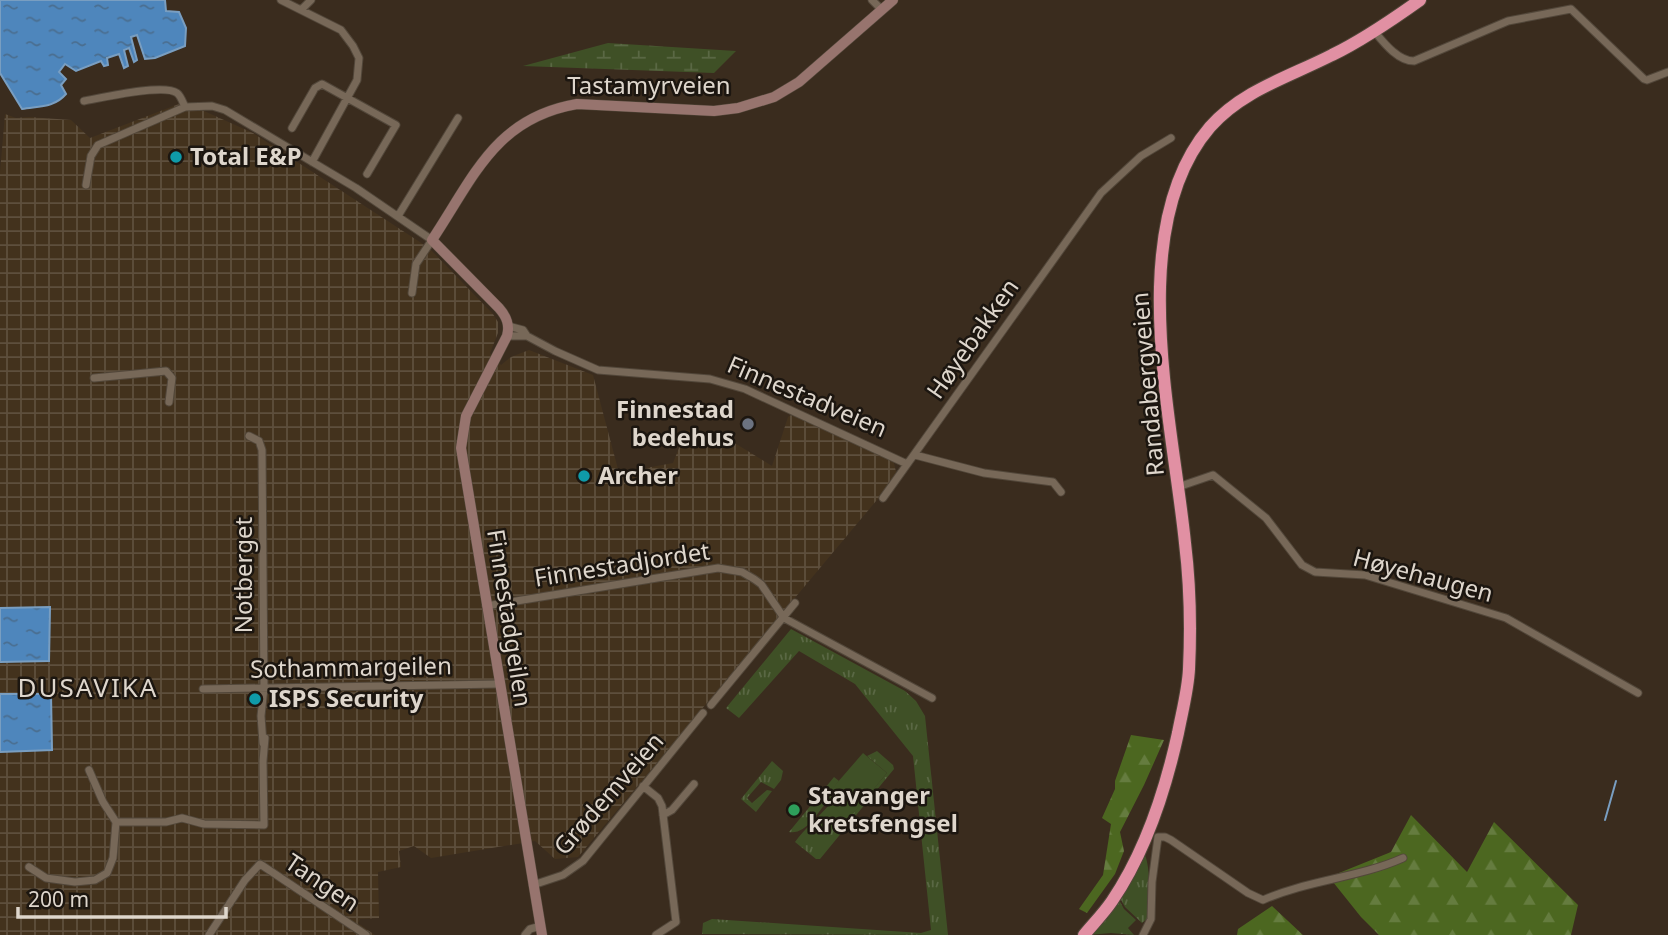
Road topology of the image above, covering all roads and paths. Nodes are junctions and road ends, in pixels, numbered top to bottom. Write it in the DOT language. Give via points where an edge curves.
graph roads {
  1 [pos="281,0"];
  2 [pos="311,0"];
  3 [pos="872,0"];
  4 [pos="893,0"];
  5 [pos="1420,0"];
  6 [pos="302,9"];
  7 [pos="882,10"];
  8 [pos="1374,31"];
  9 [pos="1668,72"];
  10 [pos="347,97"];
  11 [pos="84,101"];
  12 [pos="185,107"];
  13 [pos="458,118"];
  14 [pos="292,128"];
  15 [pos="1171,138"];
  16 [pos="312,162"];
  17 [pos="367,174"];
  18 [pos="86,185"];
  19 [pos="398,216"];
  20 [pos="432,240"];
  21 [pos="412,293"];
  22 [pos="508,331"];
  23 [pos="94,378"];
  24 [pos="169,402"];
  25 [pos="249,436"];
  26 [pos="915,455"];
  27 [pos="907,464"];
  28 [pos="1178,487"];
  29 [pos="1061,492"];
  30 [pos="883,498"];
  31 [pos="795,603"];
  32 [pos="486,606"];
  33 [pos="784,618"];
  34 [pos="1189,642"];
  35 [pos="499,684"];
  36 [pos="264,688"];
  37 [pos="203,690"];
  38 [pos="1638,693"];
  39 [pos="932,698"];
  40 [pos="711,705"];
  41 [pos="703,713"];
  42 [pos="89,770"];
  43 [pos="694,784"];
  44 [pos="643,786"];
  45 [pos="663,815"];
  46 [pos="116,822"];
  47 [pos="1403,859"];
  48 [pos="29,867"];
  49 [pos="533,885"];
  50 [pos="542,932"];
  51 [pos="209,935"];
  52 [pos="366,935"];
  53 [pos="525,935"];
  54 [pos="656,935"];
  55 [pos="1076,935"];
  56 [pos="1084,935"];
  57 [pos="1143,935"];
  1 -- 6 [label="street"];
  2 -- 6 [label="street"];
  3 -- 7 [label="street"];
  4 -- 7 [label="main road, Tastamyrveien"];
  5 -- 8 [label="highway, Randabergveien"];
  6 -- 10 [label="street" via="341,30 357,53 359,71"];
  7 -- 20 [label="main road, Tastamyrveien" via="799,82 774,97 714,111 578,104 522,123 491,151"];
  8 -- 9 [label="street" via="1398,56 1414,61 1508,21 1571,9 1644,79"];
  8 -- 28 [label="highway, Randabergveien" via="1236,103 1202,137 1183,170 1168,217 1160,290"];
  10 -- 14 [label="street" via="318,85"];
  10 -- 16 [label="street"];
  10 -- 17 [label="street" via="396,125"];
  11 -- 12 [label="street" via="131,91 170,90"];
  12 -- 16 [label="street" via="225,110"];
  12 -- 18 [label="street" via="98,145 91,156"];
  13 -- 19 [label="street"];
  15 -- 26 [label="street, Høyebakken" via="1140,156 1101,193"];
  16 -- 19 [label="street"];
  19 -- 20 [label="street"];
  20 -- 21 [label="street" via="416,264"];
  20 -- 22 [label="main road, Finnestadveien" via="499,308"];
  22 -- 27 [label="street, Finnestadveien" via="523,330 597,370 710,379 745,390"];
  22 -- 32 [label="main road, Finnestadgeilen" via="470,407 462,436 461,459"];
  23 -- 24 [label="street" via="166,371 172,378"];
  25 -- 36 [label="street, Notberget" via="259,441 262,457"];
  26 -- 27 [label="street"];
  26 -- 29 [label="street" via="1053,482"];
  27 -- 30 [label="street"];
  28 -- 34 [label="highway, Randabergveien" via="1188,569"];
  28 -- 38 [label="street, Høyehaugen" via="1213,475 1266,518 1302,565 1315,572 1365,575 1506,618"];
  31 -- 33 [label="street"];
  32 -- 33 [label="street, Finnestadjordet" via="718,568 742,572 761,584"];
  32 -- 35 [label="main road, Finnestadgeilen"];
  33 -- 39 [label="street, Finnestadjordet"];
  33 -- 40 [label="street"];
  34 -- 55 [label="highway, Randabergveien" via="1177,721 1149,810 1114,883"];
  34 -- 56 [label="highway, Randabergveien" via="1189,673 1180,721 1156,814 1112,900"];
  35 -- 36 [label="street, Sothammargeilen"];
  35 -- 49 [label="main road, Finnestadgeilen"];
  36 -- 37 [label="street, Sothammargeilen"];
  36 -- 46 [label="street, Notberget" via="264,825 204,824 182,818"];
  41 -- 44 [label="street, Grødemveien"];
  42 -- 46 [label="street"];
  43 -- 45 [label="street"];
  44 -- 45 [label="street" via="660,800"];
  44 -- 49 [label="street, Grødemveien" via="576,867"];
  45 -- 54 [label="street" via="676,922"];
  46 -- 48 [label="street" via="111,867 99,879 51,879"];
  47 -- 57 [label="street" via="1263,900 1171,840 1158,837 1151,919"];
  49 -- 50 [label="main road, Finnestadgeilen"];
  50 -- 53 [label="street" via="530,929"];
  51 -- 52 [label="street, Tangen" via="260,864"];
}
